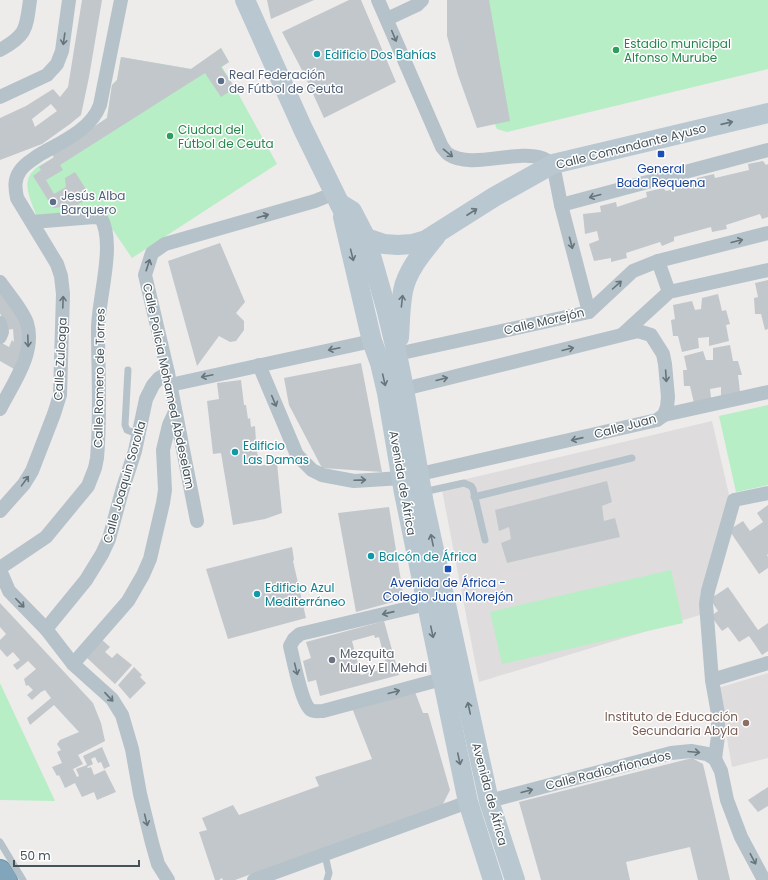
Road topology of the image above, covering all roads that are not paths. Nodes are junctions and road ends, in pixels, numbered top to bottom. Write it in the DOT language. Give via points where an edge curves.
graph roads {
  1 [pos="30,0"];
  2 [pos="69,0"];
  3 [pos="121,0"];
  4 [pos="245,0"];
  5 [pos="378,0"];
  6 [pos="422,0"];
  7 [pos="387,19"];
  8 [pos="0,50"];
  9 [pos="0,97"];
  10 [pos="768,113"];
  11 [pos="768,150"];
  12 [pos="552,164"];
  13 [pos="337,198"];
  14 [pos="561,205"];
  15 [pos="32,222"];
  16 [pos="439,233"];
  17 [pos="768,233"];
  18 [pos="366,238"];
  19 [pos="658,261"];
  20 [pos="768,270"];
  21 [pos="0,282"];
  22 [pos="669,292"];
  23 [pos="589,312"];
  24 [pos="0,323"];
  25 [pos="622,336"];
  26 [pos="0,337"];
  27 [pos="372,341"];
  28 [pos="397,354"];
  29 [pos="259,365"];
  30 [pos="128,370"];
  31 [pos="169,379"];
  32 [pos="404,389"];
  33 [pos="768,392"];
  34 [pos="0,409"];
  35 [pos="175,412"];
  36 [pos="664,415"];
  37 [pos="139,435"];
  38 [pos="632,458"];
  39 [pos="415,481"];
  40 [pos="768,493"];
  41 [pos="474,497"];
  42 [pos="0,511"];
  43 [pos="197,521"];
  44 [pos="485,540"];
  45 [pos="0,569"];
  46 [pos="426,604"];
  47 [pos="46,629"];
  48 [pos="768,663"];
  49 [pos="73,664"];
  50 [pos="442,678"];
  51 [pos="712,680"];
  52 [pos="715,759"];
  53 [pos="489,801"];
  54 [pos="468,802"];
  55 [pos="0,842"];
  56 [pos="325,855"];
  57 [pos="0,871"];
  58 [pos="6,880"];
  59 [pos="23,880"];
  60 [pos="168,880"];
  61 [pos="254,880"];
  62 [pos="328,880"];
  63 [pos="493,880"];
  64 [pos="515,880"];
  65 [pos="764,880"];
  1 -- 8 [label="street" via="24,31 13,43"];
  2 -- 9 [label="street, one-way" via="62,51 57,64 47,75"];
  3 -- 15 [label="street, Calle Zuloaga" via="100,105 95,115 83,128 29,161 18,175 16,198"];
  4 -- 13 [label="main road, Avenida de África"];
  5 -- 7 [label="street"];
  6 -- 7 [label="street" via="417,5"];
  7 -- 12 [label="street, one-way" via="447,154 471,160 526,156 541,158"];
  12 -- 10 [label="main road, Calle Comandante Ayuso, one-way"];
  11 -- 14 [label="street, one-way"];
  12 -- 14 [label="street"];
  16 -- 12 [label="main road, Calle Comandante Ayuso, one-way" via="494,197"];
  13 -- 18 [label="main road, Avenida de África" via="351,227"];
  13 -- 27 [label="main road, Avenida de África, one-way"];
  31 -- 13 [label="street, Calle Policia Mohamed Abdeselam, one-way" via="145,275 152,253 165,244 315,201"];
  14 -- 23 [label="street, one-way"];
  42 -- 15 [label="street, Calle Zuloaga, one-way" via="32,471 60,395 63,294 61,276 57,264"];
  15 -- 45 [label="street, Calle Romero de Torres" via="94,217 101,218 105,225 107,258 98,328 98,458 88,486 46,538"];
  16 -- 18 [label="main road, Calle Comandante Ayuso" via="426,240 398,246"];
  28 -- 16 [label="main road, Calle Comandante Ayuso, one-way" via="403,290 410,272"];
  19 -- 17 [label="street, Calle Morejón, one-way"];
  18 -- 28 [label="main road, Avenida de África"];
  19 -- 22 [label="street"];
  23 -- 19 [label="street, Calle Morejón, one-way" via="633,271"];
  20 -- 22 [label="street"];
  21 -- 34 [label="street, one-way" via="27,323 29,343 28,356"];
  22 -- 25 [label="street"];
  23 -- 28 [label="street, Calle Morejón"];
  24 -- 26 [label="street"];
  32 -- 25 [label="street, Calle Juan, one-way"];
  25 -- 36 [label="street, Calle Juan, one-way" via="638,332 651,336 663,354 668,397"];
  27 -- 29 [label="street, one-way"];
  27 -- 39 [label="main road, Avenida de África, one-way"];
  28 -- 32 [label="main road, Avenida de África"];
  29 -- 31 [label="street, one-way"];
  29 -- 39 [label="street, Calle Juan, one-way" via="297,455 312,470 322,476 354,481"];
  30 -- 37 [label="lane" via="125,425 126,430"];
  31 -- 35 [label="street, Calle Policia Mohamed Abdeselam"];
  31 -- 37 [label="street, Calle Joaquin Sorolla" via="159,378 149,392"];
  32 -- 39 [label="main road, Avenida de África"];
  33 -- 36 [label="street"];
  35 -- 43 [label="street, Calle Policia Mohamed Abdeselam"];
  35 -- 49 [label="street" via="163,450 165,490 150,558 128,601"];
  36 -- 39 [label="street, Calle Juan, one-way" via="657,420"];
  37 -- 47 [label="street, Calle Joaquin Sorolla" via="109,539 102,554 86,580"];
  38 -- 41 [label="lane"];
  39 -- 41 [label="lane" via="464,483 471,486"];
  39 -- 46 [label="main road, Avenida de África"];
  53 -- 39 [label="main road, Avenida de África, one-way"];
  40 -- 51 [label="street" via="734,500 706,604"];
  41 -- 44 [label="lane"];
  45 -- 47 [label="street, one-way" via="9,591"];
  46 -- 50 [label="main road, Avenida de África, one-way"];
  46 -- 50 [label="street, one-way" via="300,634 290,646 304,700 309,709 314,711 323,711"];
  47 -- 49 [label="street"];
  48 -- 51 [label="street"];
  49 -- 60 [label="street, one-way" via="112,699 122,715 152,843 158,864"];
  50 -- 54 [label="main road, Avenida de África, one-way"];
  51 -- 52 [label="street" via="718,714"];
  53 -- 52 [label="street, Calle Radioafionados, one-way" via="671,753 691,751 707,754"];
  52 -- 65 [label="street, one-way" via="741,837"];
  53 -- 64 [label="main road, Avenida de África"];
  54 -- 56 [label="street"];
  54 -- 63 [label="main road, Avenida de África"];
  55 -- 59 [label="lane"];
  56 -- 61 [label="street"];
  56 -- 62 [label="lane"];
  57 -- 58 [label="highway"];
}
